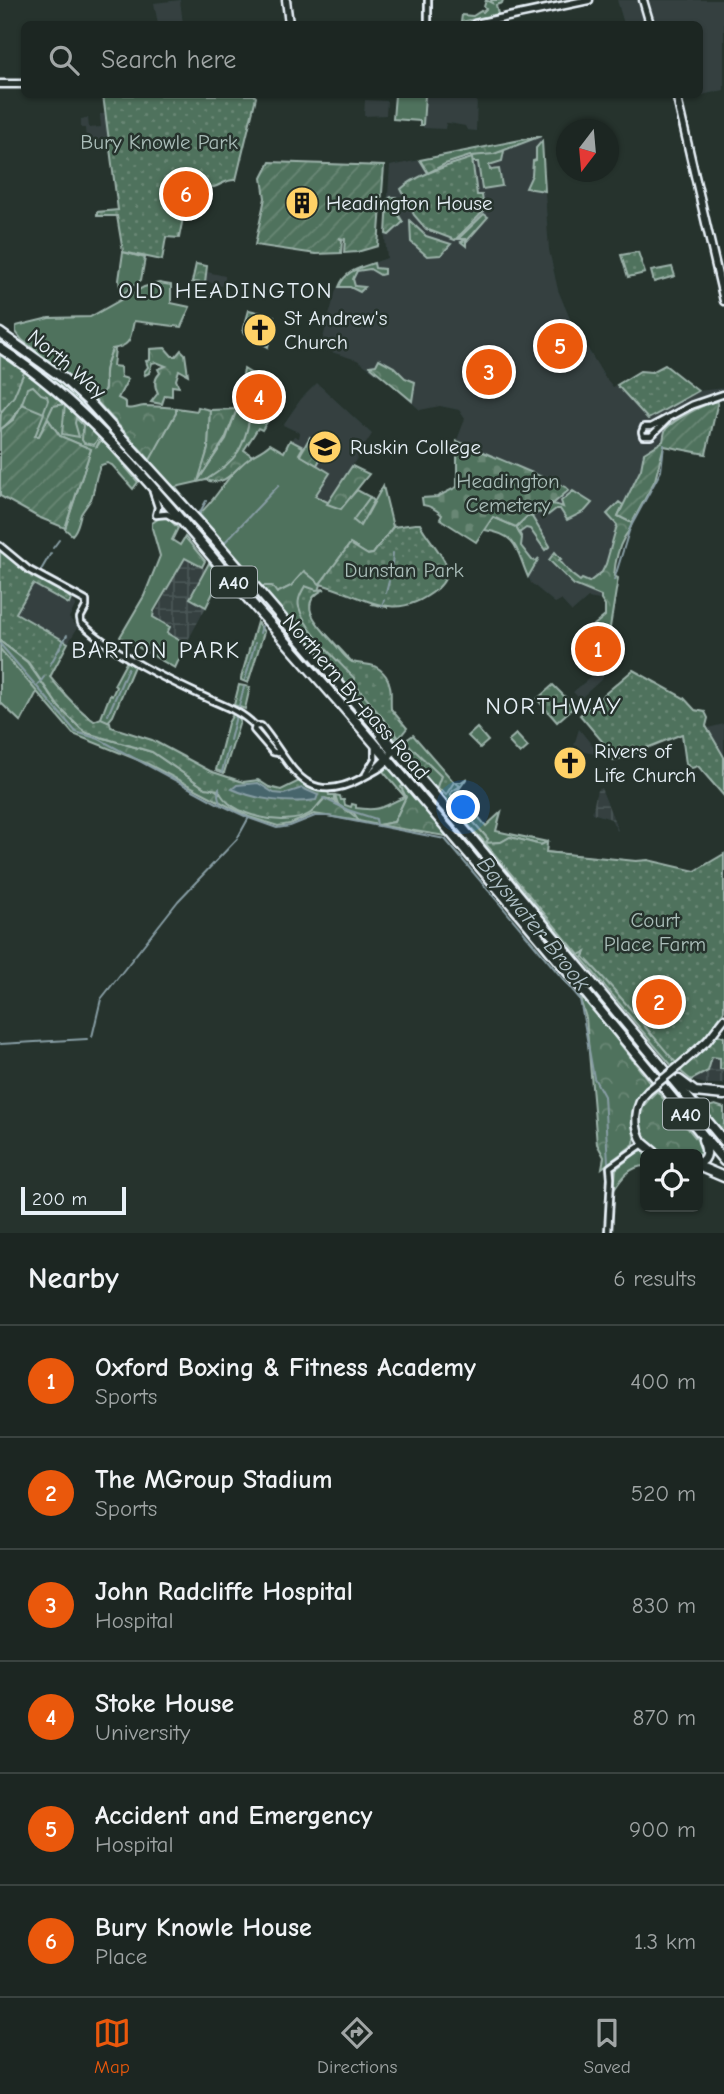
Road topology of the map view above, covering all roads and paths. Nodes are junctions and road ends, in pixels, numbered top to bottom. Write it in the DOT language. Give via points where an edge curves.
graph roads {
  1 [pos="286,0"];
  2 [pos="428,0"];
  3 [pos="589,0"];
  4 [pos="643,0"];
  5 [pos="289,21"];
  6 [pos="428,21"];
  7 [pos="489,21"];
  8 [pos="649,21"];
  9 [pos="0,84"];
  10 [pos="21,84"];
  11 [pos="677,98"];
  12 [pos="724,301"];
  13 [pos="0,333"];
  14 [pos="0,348"];
  15 [pos="724,395"];
  16 [pos="89,421"];
  17 [pos="110,424"];
  18 [pos="652,430"];
  19 [pos="151,488"];
  20 [pos="182,523"];
  21 [pos="0,546"];
  22 [pos="375,746"];
  23 [pos="391,757"];
  24 [pos="365,776"];
  25 [pos="724,1019"];
  26 [pos="721,1029"];
  27 [pos="657,1059"];
  28 [pos="724,1095"];
  29 [pos="689,1119"];
  30 [pos="724,1141"];
  31 [pos="644,1144"];
  32 [pos="650,1149"];
  33 [pos="703,1160"];
  34 [pos="724,1161"];
  35 [pos="703,1167"];
  36 [pos="724,1177"];
  37 [pos="608,1233"];
  1 -- 5 [label="main road"];
  2 -- 6 [label="street"];
  3 -- 7 [label="main road"];
  4 -- 8 [label="main road"];
  9 -- 10 [label="main road"];
  11 -- 12 [label="main road"];
  13 -- 17 [label="highway, North Way / A40" via="63,378"];
  14 -- 16 [label="highway, North Way / A40"];
  15 -- 18 [label="street" via="692,405"];
  16 -- 19 [label="highway, Northern By-pass Road / A40"];
  17 -- 23 [label="highway, Northern By-pass Road / A40" via="264,597 375,729"];
  19 -- 20 [label="highway, Northern By-pass Road / A40"];
  19 -- 20 [label="street" via="156,515 167,514"];
  20 -- 22 [label="highway, Northern By-pass Road / A40"];
  21 -- 24 [label="street" via="29,570 86,601 81,623 109,645 168,680 242,713 297,775 330,788"];
  22 -- 23 [label="highway, Northern By-pass Road / A40"];
  22 -- 24 [label="street" via="375,759"];
  23 -- 24 [label="street"];
  23 -- 27 [label="highway, Northern By-pass Road / A40" via="468,834"];
  23 -- 29 [label="highway, Northern By-pass Road / A40"];
  25 -- 26 [label="main road"];
  26 -- 31 [label="main road, bridge" via="640,1101 635,1119"];
  27 -- 28 [label="highway" via="685,1086 703,1094"];
  27 -- 30 [label="highway, Northern By-pass Road / A40"];
  29 -- 33 [label="highway" via="706,1147"];
  29 -- 34 [label="highway, Northern By-pass Road / A40"];
  31 -- 32 [label="highway"];
  31 -- 37 [label="street" via="610,1167"];
  35 -- 36 [label="highway"];
}
